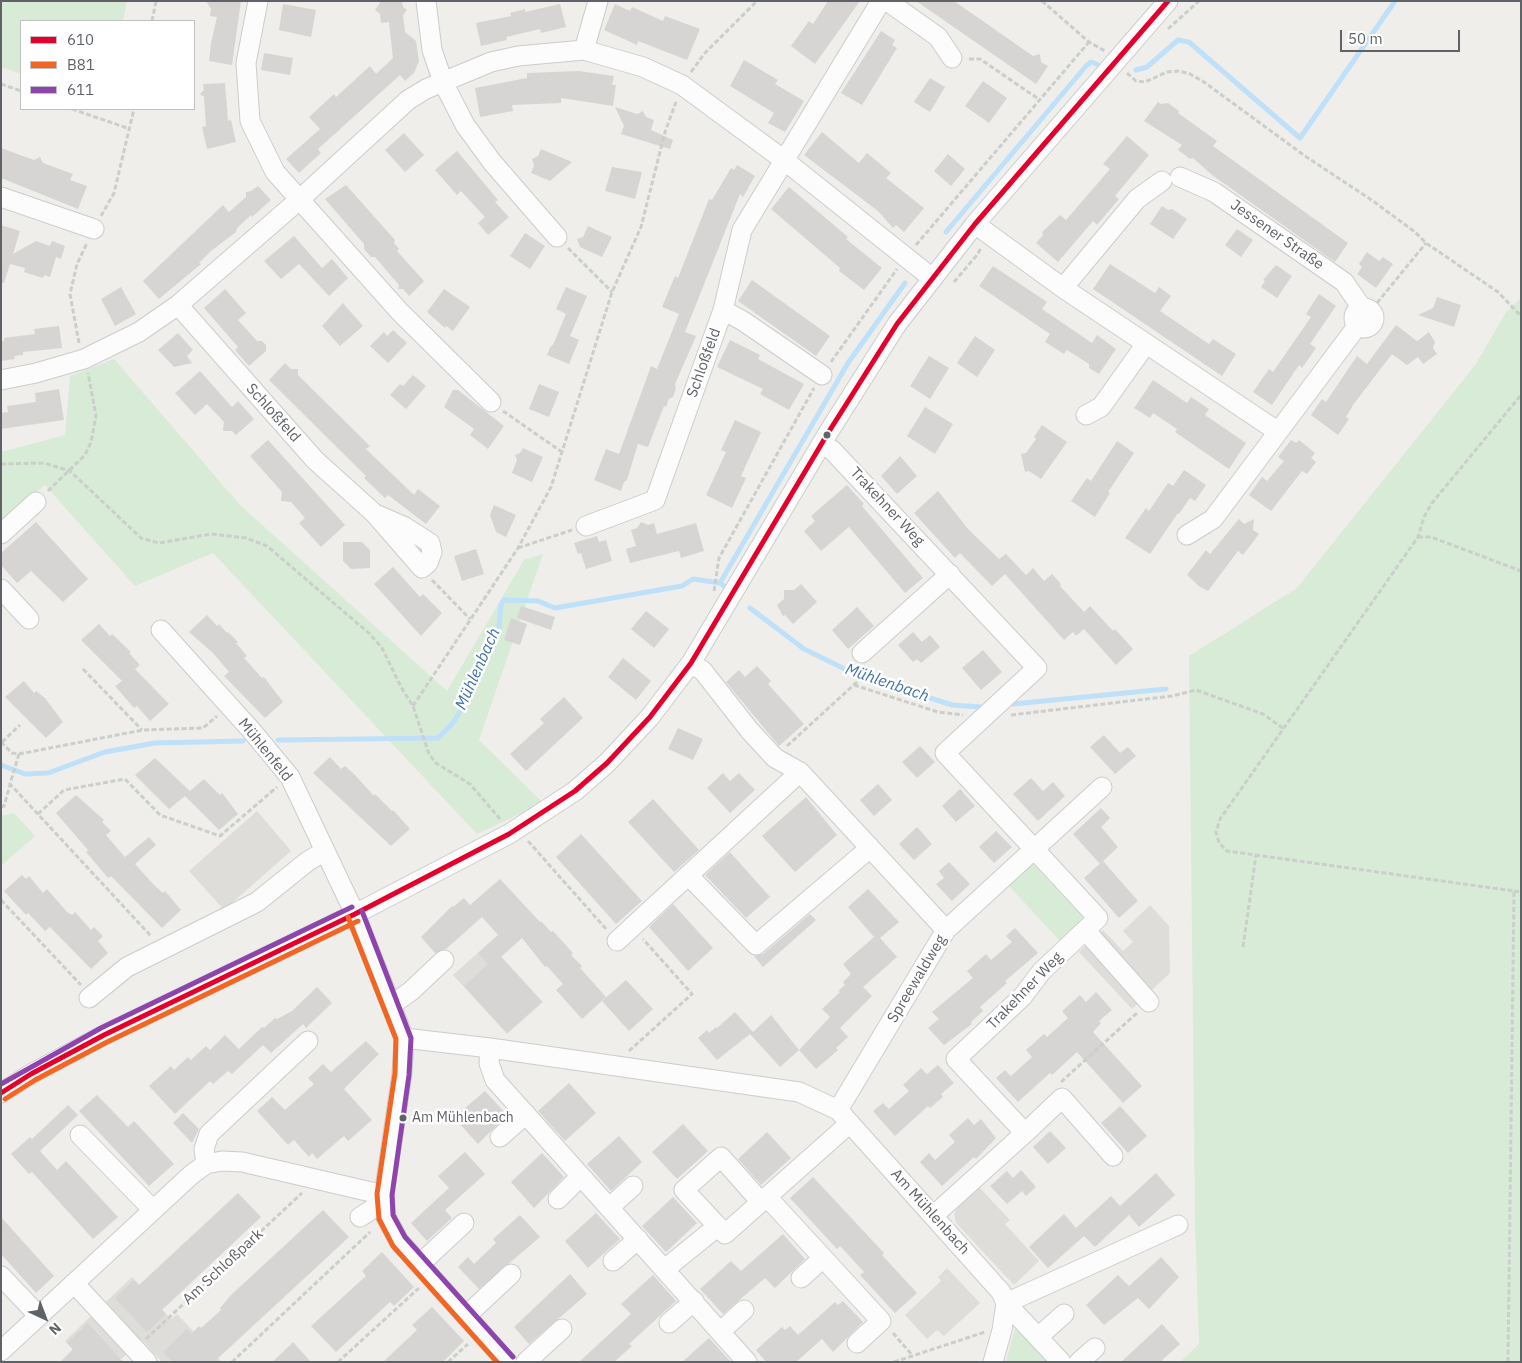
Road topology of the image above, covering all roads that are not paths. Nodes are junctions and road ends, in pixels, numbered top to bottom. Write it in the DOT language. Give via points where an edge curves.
graph roads {
  1 [pos="258,1"];
  2 [pos="426,1"];
  3 [pos="598,1"];
  4 [pos="881,1"];
  5 [pos="887,1"];
  6 [pos="1168,1"];
  7 [pos="584,50"];
  8 [pos="952,58"];
  9 [pos="443,82"];
  10 [pos="784,160"];
  11 [pos="1,197"];
  12 [pos="299,200"];
  13 [pos="94,229"];
  14 [pos="981,229"];
  15 [pos="557,237"];
  16 [pos="932,278"];
  17 [pos="1063,288"];
  18 [pos="178,305"];
  19 [pos="723,310"];
  20 [pos="1146,344"];
  21 [pos="822,375"];
  22 [pos="1,380"];
  23 [pos="491,402"];
  24 [pos="1086,415"];
  25 [pos="1277,431"];
  26 [pos="821,444"];
  27 [pos="36,502"];
  28 [pos="586,526"];
  29 [pos="1,534"];
  30 [pos="1187,536"];
  31 [pos="422,568"];
  32 [pos="950,574"];
  33 [pos="1,589"];
  34 [pos="29,619"];
  35 [pos="161,630"];
  36 [pos="862,653"];
  37 [pos="691,663"];
  38 [pos="800,772"];
  39 [pos="1102,787"];
  40 [pos="870,848"];
  41 [pos="1034,849"];
  42 [pos="325,851"];
  43 [pos="688,875"];
  44 [pos="355,914"];
  45 [pos="946,930"];
  46 [pos="1085,930"];
  47 [pos="616,941"];
  48 [pos="444,960"];
  49 [pos="89,998"];
  50 [pos="1149,1002"];
  51 [pos="393,1004"];
  52 [pos="404,1038"];
  53 [pos="308,1041"];
  54 [pos="490,1048"];
  55 [pos="1,1093"];
  56 [pos="526,1114"];
  57 [pos="844,1117"];
  58 [pos="1025,1133"];
  59 [pos="80,1134"];
  60 [pos="500,1137"];
  61 [pos="1113,1156"];
  62 [pos="206,1164"];
  63 [pos="582,1176"];
  64 [pos="633,1186"];
  65 [pos="385,1198"];
  66 [pos="558,1199"];
  67 [pos="764,1200"];
  68 [pos="610,1207"];
  69 [pos="153,1210"];
  70 [pos="933,1216"];
  71 [pos="366,1223"];
  72 [pos="464,1223"];
  73 [pos="1178,1225"];
  74 [pos="718,1226"];
  75 [pos="638,1239"];
  76 [pos="823,1258"];
  77 [pos="613,1261"];
  78 [pos="420,1264"];
  79 [pos="665,1270"];
  80 [pos="511,1274"];
  81 [pos="1,1276"];
  82 [pos="801,1278"];
  83 [pos="74,1283"];
  84 [pos="694,1302"];
  85 [pos="1006,1303"];
  86 [pos="744,1310"];
  87 [pos="1064,1314"];
  88 [pos="38,1316"];
  89 [pos="460,1317"];
  90 [pos="669,1323"];
  91 [pos="562,1329"];
  92 [pos="721,1331"];
  93 [pos="1038,1337"];
  94 [pos="857,1343"];
  95 [pos="1095,1348"];
  96 [pos="1,1351"];
  97 [pos="141,1355"];
  98 [pos="507,1362"];
  99 [pos="526,1362"];
  100 [pos="747,1362"];
  101 [pos="993,1362"];
  102 [pos="1061,1362"];
  103 [pos="1079,1362"];
  1 -- 12 [label="street" via="246,63 250,121 275,172"];
  2 -- 9 [label="street" via="432,50"];
  3 -- 7 [label="street"];
  4 -- 10 [label="street, Schloßfeld"];
  5 -- 8 [label="street" via="938,37"];
  6 -- 14 [label="street"];
  7 -- 9 [label="street" via="491,62"];
  7 -- 10 [label="street" via="643,67 682,84"];
  9 -- 12 [label="street" via="408,100"];
  9 -- 15 [label="street" via="464,125"];
  10 -- 16 [label="street"];
  10 -- 19 [label="street, Schloßfeld" via="742,230"];
  11 -- 13 [label="street"];
  12 -- 18 [label="street"];
  12 -- 23 [label="street" via="400,312"];
  14 -- 16 [label="street"];
  14 -- 17 [label="street"];
  16 -- 26 [label="street" via="871,364"];
  17 -- 20 [label="street"];
  17 -- 25 [label="street, Jessener Straße" via="1138,199 1162,181 1173,187 1180,177 1214,192 1344,282 1363,314"];
  18 -- 22 [label="street" via="139,332 84,359"];
  18 -- 31 [label="street, Schloßfeld" via="315,460 376,514 430,544 432,552"];
  19 -- 21 [label="street"];
  19 -- 28 [label="street, Schloßfeld" via="655,500"];
  20 -- 24 [label="street" via="1101,407"];
  20 -- 25 [label="street"];
  25 -- 30 [label="street" via="1213,519"];
  26 -- 32 [label="street, Trakehner Weg" via="832,450"];
  26 -- 37 [label="street"];
  27 -- 29 [label="street"];
  32 -- 36 [label="street"];
  32 -- 41 [label="street, Trakehner Weg" via="1037,668 945,753"];
  33 -- 34 [label="street"];
  35 -- 42 [label="street, Mühlenfeld" via="290,777"];
  37 -- 38 [label="street, Spreewaldweg" via="703,671 775,758"];
  37 -- 44 [label="street" via="635,734 576,791 509,834"];
  38 -- 40 [label="street, Spreewaldweg"];
  38 -- 43 [label="street"];
  39 -- 41 [label="street"];
  40 -- 43 [label="street" via="756,946"];
  40 -- 45 [label="street, Spreewaldweg"];
  41 -- 45 [label="street"];
  41 -- 46 [label="street, Trakehner Weg" via="1098,918"];
  42 -- 44 [label="street, Mühlenfeld"];
  42 -- 49 [label="street" via="257,902 127,968"];
  43 -- 47 [label="street"];
  44 -- 51 [label="street, Mühlenfeld"];
  44 -- 55 [label="street" via="104,1035"];
  45 -- 57 [label="street, Spreewaldweg"];
  46 -- 50 [label="street"];
  46 -- 58 [label="street, Trakehner Weg" via="1041,972 1023,996 956,1059"];
  48 -- 51 [label="street"];
  51 -- 52 [label="street, Mühlenfeld"];
  52 -- 54 [label="street, Am Mühlenbach"];
  52 -- 65 [label="street"];
  53 -- 62 [label="street" via="209,1134 204,1150"];
  54 -- 56 [label="street" via="489,1063 495,1080"];
  54 -- 57 [label="street, Am Mühlenbach" via="800,1092"];
  56 -- 60 [label="street"];
  56 -- 63 [label="street"];
  57 -- 67 [label="street"];
  57 -- 70 [label="street, Am Mühlenbach"];
  58 -- 61 [label="street" via="1062,1098"];
  58 -- 70 [label="street"];
  59 -- 69 [label="street"];
  62 -- 65 [label="street" via="242,1162"];
  62 -- 69 [label="street"];
  63 -- 66 [label="street"];
  63 -- 68 [label="street"];
  64 -- 68 [label="street"];
  65 -- 71 [label="street"];
  65 -- 78 [label="street" via="386,1218"];
  67 -- 74 [label="street" via="725,1234"];
  67 -- 74 [label="street" via="721,1157 684,1190"];
  67 -- 76 [label="street"];
  68 -- 75 [label="street"];
  69 -- 83 [label="street"];
  70 -- 85 [label="street, Am Mühlenbach" via="1002,1292"];
  72 -- 78 [label="street"];
  73 -- 85 [label="street"];
  74 -- 79 [label="street"];
  75 -- 77 [label="street"];
  75 -- 79 [label="street"];
  76 -- 82 [label="street"];
  76 -- 94 [label="street" via="882,1321"];
  78 -- 89 [label="street"];
  79 -- 84 [label="street"];
  80 -- 89 [label="street"];
  81 -- 88 [label="street"];
  83 -- 88 [label="street"];
  83 -- 97 [label="street"];
  84 -- 90 [label="street"];
  84 -- 92 [label="street"];
  85 -- 93 [label="street, Am Mühlenbach"];
  85 -- 101 [label="street"];
  86 -- 92 [label="street"];
  87 -- 93 [label="street"];
  88 -- 96 [label="street"];
  89 -- 98 [label="street"];
  91 -- 99 [label="street"];
  92 -- 100 [label="street"];
  93 -- 102 [label="street, Am Mühlenbach"];
  95 -- 103 [label="street"];
}
